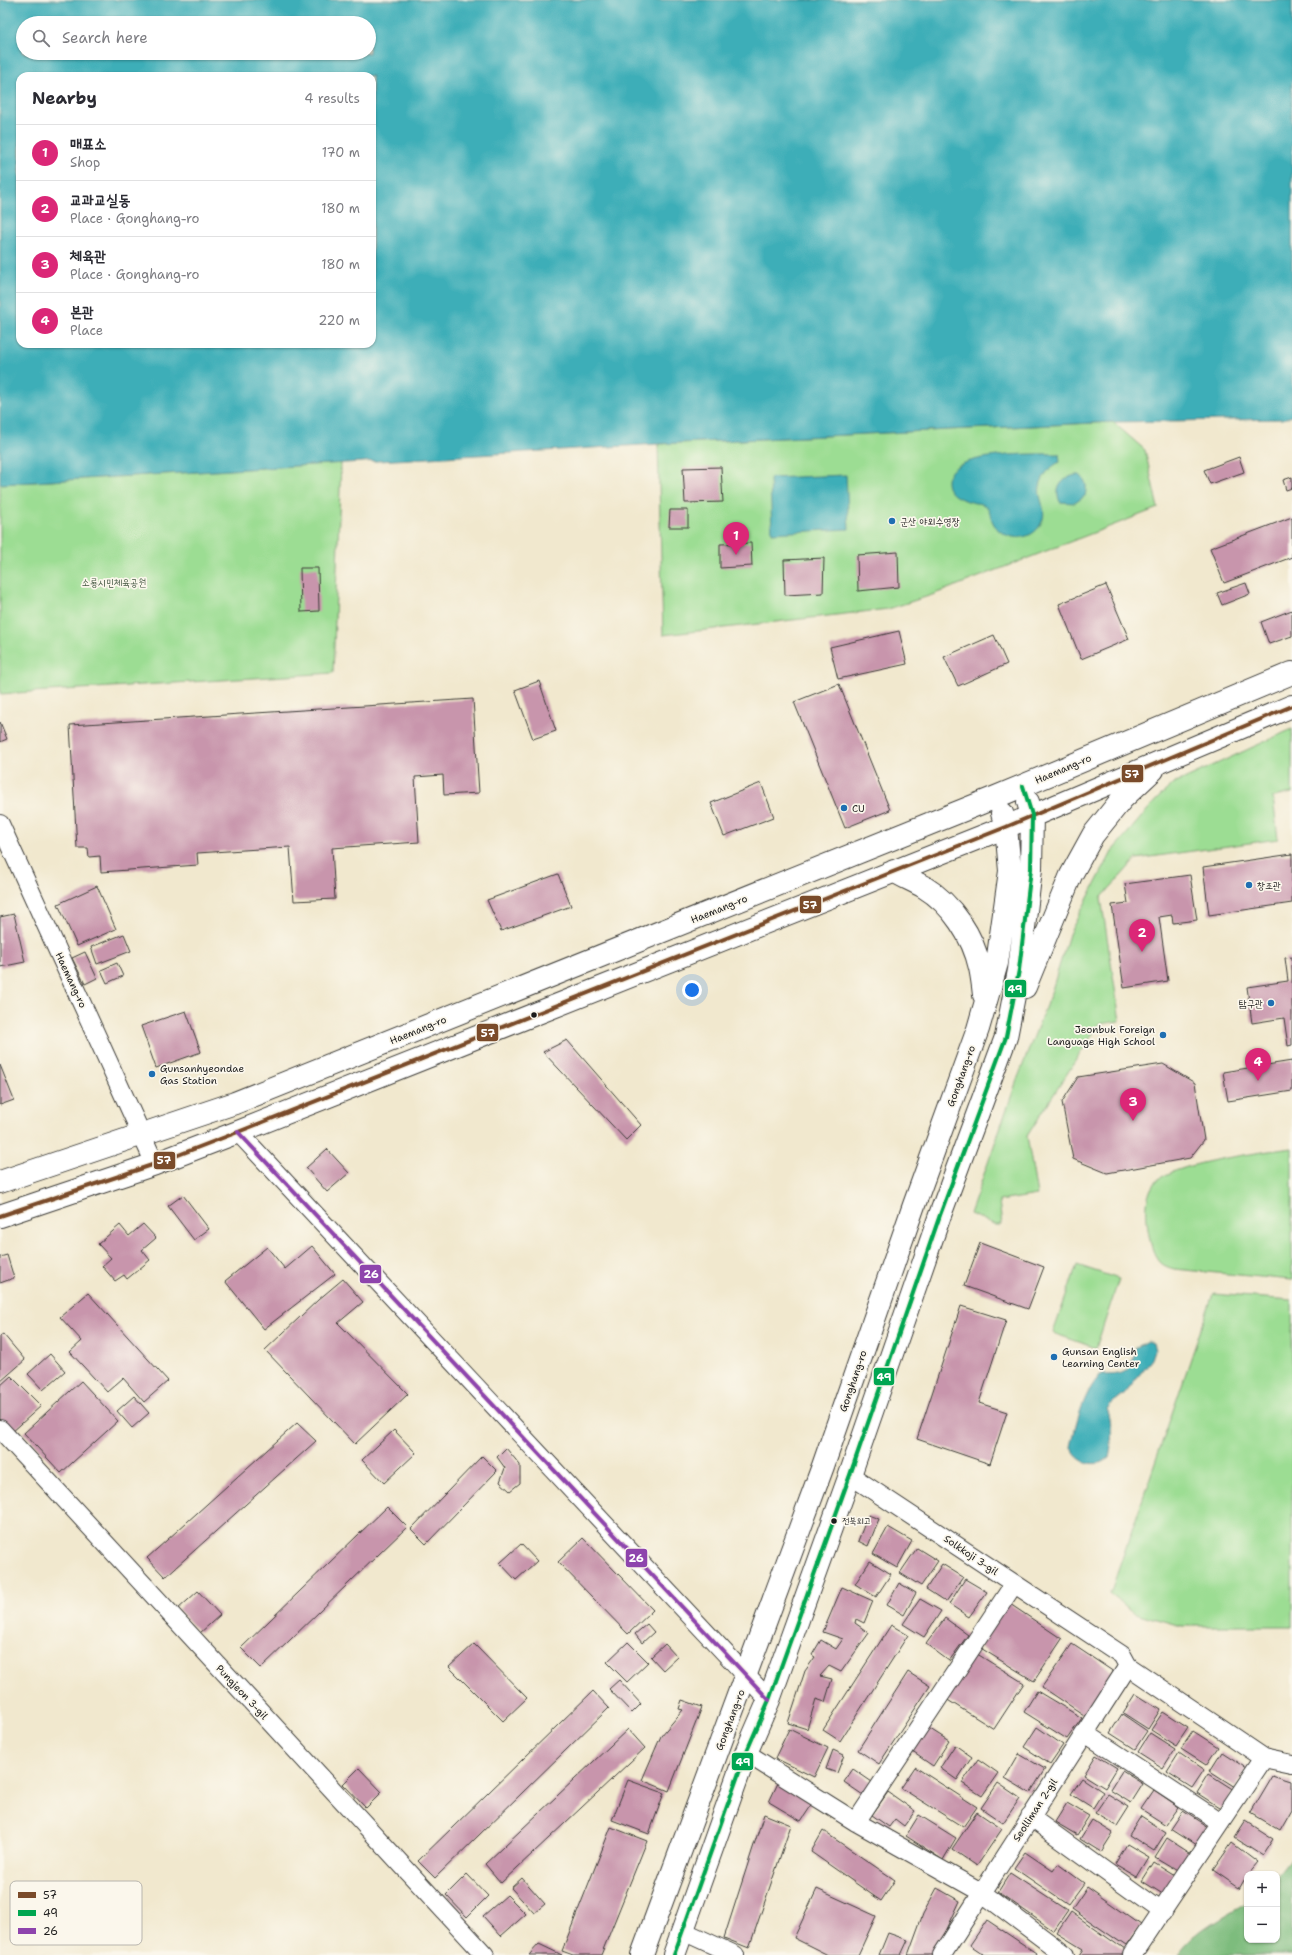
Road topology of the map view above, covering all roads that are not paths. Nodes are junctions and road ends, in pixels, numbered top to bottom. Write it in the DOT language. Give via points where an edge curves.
graph roads {
  1 [pos="1292,673"];
  2 [pos="1292,706"];
  3 [pos="1164,759"];
  4 [pos="1023,786"];
  5 [pos="996,797"];
  6 [pos="1032,815"];
  7 [pos="0,824"];
  8 [pos="1006,827"];
  9 [pos="894,871"];
  10 [pos="985,1005"];
  11 [pos="1006,1037"];
  12 [pos="238,1132"];
  13 [pos="142,1136"];
  14 [pos="155,1164"];
  15 [pos="0,1182"];
  16 [pos="0,1216"];
  17 [pos="0,1429"];
  18 [pos="850,1476"];
  19 [pos="1014,1584"];
  20 [pos="1128,1666"];
  21 [pos="747,1676"];
  22 [pos="769,1700"];
  23 [pos="1085,1732"];
  24 [pos="746,1753"];
  25 [pos="1264,1758"];
  26 [pos="1292,1764"];
  27 [pos="1030,1817"];
  28 [pos="856,1822"];
  29 [pos="1220,1822"];
  30 [pos="981,1892"];
  31 [pos="1162,1912"];
  32 [pos="683,1931"];
  33 [pos="485,1955"];
  34 [pos="642,1955"];
  35 [pos="674,1955"];
  36 [pos="735,1955"];
  37 [pos="942,1955"];
  38 [pos="1065,1955"];
  39 [pos="1132,1955"];
  1 -- 4 [label="main road, Haemang-ro"];
  2 -- 3 [label="main road"];
  3 -- 6 [label="main road"];
  3 -- 11 [label="main road" via="1122,799 1093,835 1071,875"];
  4 -- 5 [label="main road, Haemang-ro"];
  4 -- 6 [label="main road"];
  5 -- 8 [label="main road, Gonghang-ro"];
  5 -- 13 [label="main road, Haemang-ro" via="235,1104"];
  6 -- 8 [label="main road"];
  6 -- 11 [label="main road" via="1031,869 1019,970"];
  7 -- 13 [label="street, Haemang-ro"];
  8 -- 9 [label="main road"];
  8 -- 10 [label="main road, Gonghang-ro" via="1010,871 997,963"];
  9 -- 10 [label="main road" via="924,887 941,900 961,924 973,944 980,968"];
  9 -- 12 [label="main road"];
  10 -- 21 [label="main road, Gonghang-ro"];
  11 -- 18 [label="main road" via="940,1215"];
  12 -- 14 [label="main road"];
  12 -- 21 [label="street"];
  13 -- 14 [label="street, Haemang-ro"];
  13 -- 15 [label="main road, Haemang-ro"];
  14 -- 16 [label="main road"];
  17 -- 33 [label="street, Pungjeon 3-gil"];
  18 -- 19 [label="street, Solkkoji 3-gil"];
  18 -- 22 [label="main road"];
  19 -- 20 [label="street, Solkkoji 3-gil" via="1122,1654"];
  19 -- 28 [label="street"];
  20 -- 23 [label="street, Seolliman 2-gil"];
  20 -- 25 [label="street, Solkkoji 3-gil"];
  21 -- 22 [label="street"];
  21 -- 34 [label="main road, Gonghang-ro"];
  22 -- 24 [label="main road"];
  23 -- 27 [label="street, Seolliman 2-gil"];
  23 -- 29 [label="street"];
  24 -- 28 [label="street"];
  24 -- 32 [label="main road"];
  25 -- 26 [label="street"];
  25 -- 29 [label="street"];
  27 -- 30 [label="street, Seolliman 2-gil"];
  27 -- 31 [label="street"];
  28 -- 30 [label="street"];
  29 -- 31 [label="street"];
  30 -- 37 [label="street, Seolliman 2-gil"];
  30 -- 38 [label="street"];
  31 -- 39 [label="street"];
  32 -- 35 [label="main road"];
  32 -- 36 [label="street"];
}
